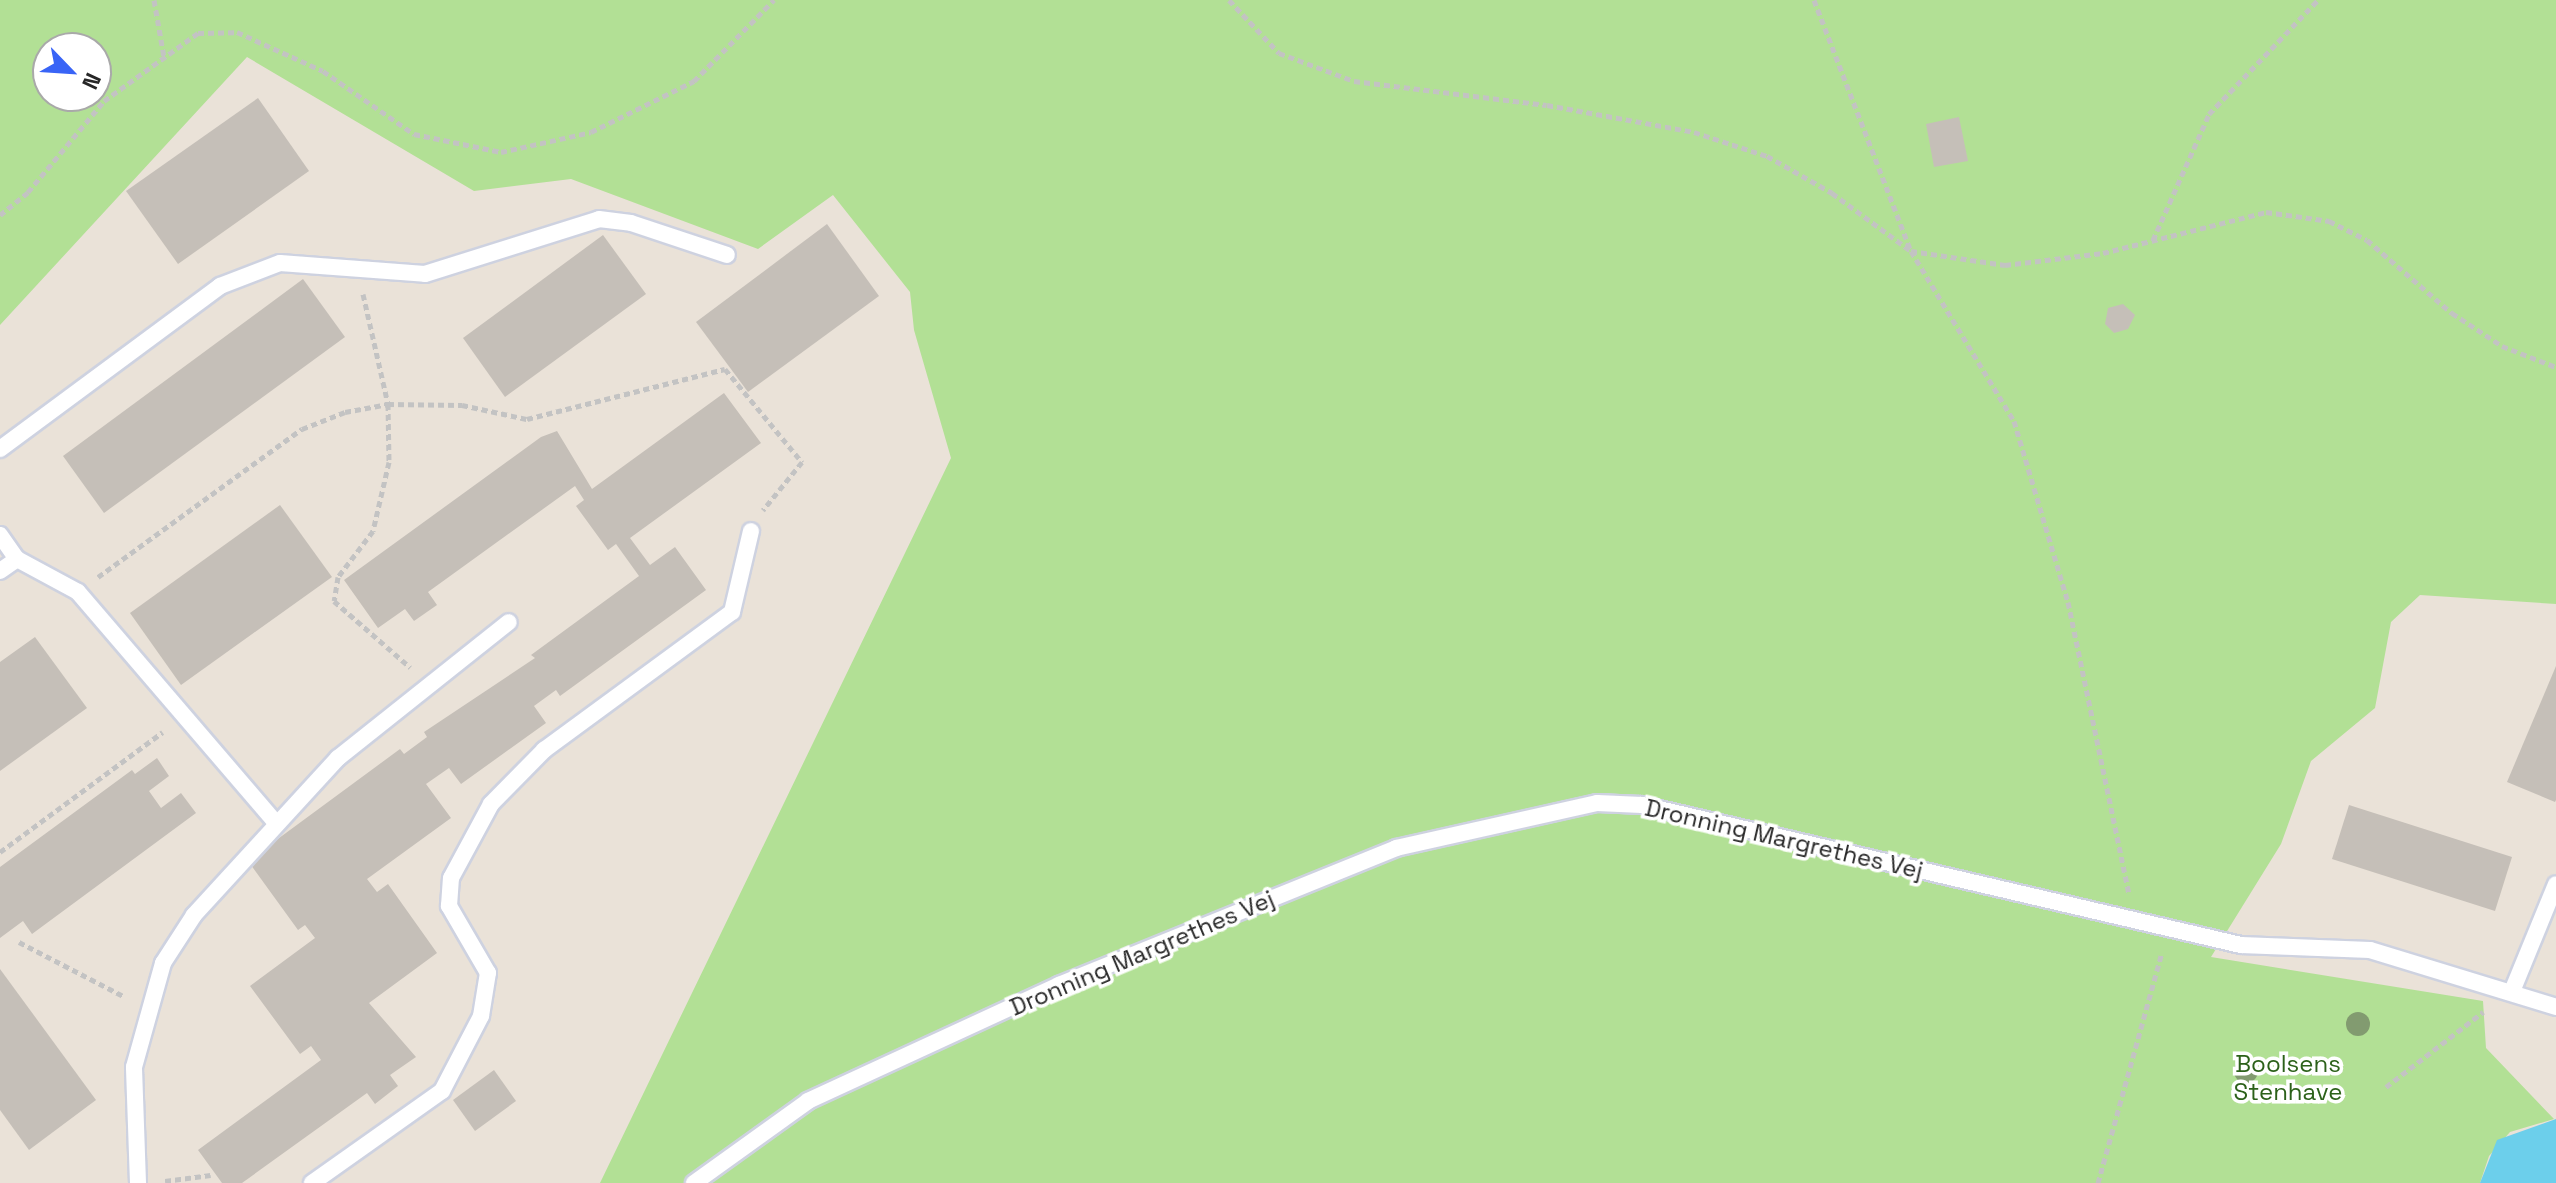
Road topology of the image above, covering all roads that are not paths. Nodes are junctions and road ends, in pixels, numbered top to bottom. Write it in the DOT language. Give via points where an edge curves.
graph roads {
  1 [pos="727,255"];
  2 [pos="0,449"];
  3 [pos="751,531"];
  4 [pos="0,535"];
  5 [pos="17,559"];
  6 [pos="0,571"];
  7 [pos="509,622"];
  8 [pos="276,823"];
  9 [pos="2556,884"];
  10 [pos="2513,989"];
  11 [pos="2556,1007"];
  12 [pos="138,1183"];
  13 [pos="312,1183"];
  14 [pos="694,1183"];
  1 -- 2 [label="lane" via="631,223 599,219 425,274 280,263 220,286"];
  3 -- 13 [label="lane" via="732,612 544,750 491,804 451,878 449,906 488,973 481,1016 442,1091"];
  4 -- 5 [label="lane"];
  5 -- 6 [label="lane"];
  5 -- 8 [label="lane" via="78,592"];
  7 -- 8 [label="lane" via="338,758"];
  8 -- 12 [label="lane" via="194,915 163,963 134,1067"];
  9 -- 10 [label="lane"];
  10 -- 11 [label="lane, Dronning Margrethes Vej"];
  10 -- 14 [label="lane, Dronning Margrethes Vej" via="2370,950 2241,945 1642,805 1597,803 1396,848 1059,985 808,1101"];
}
